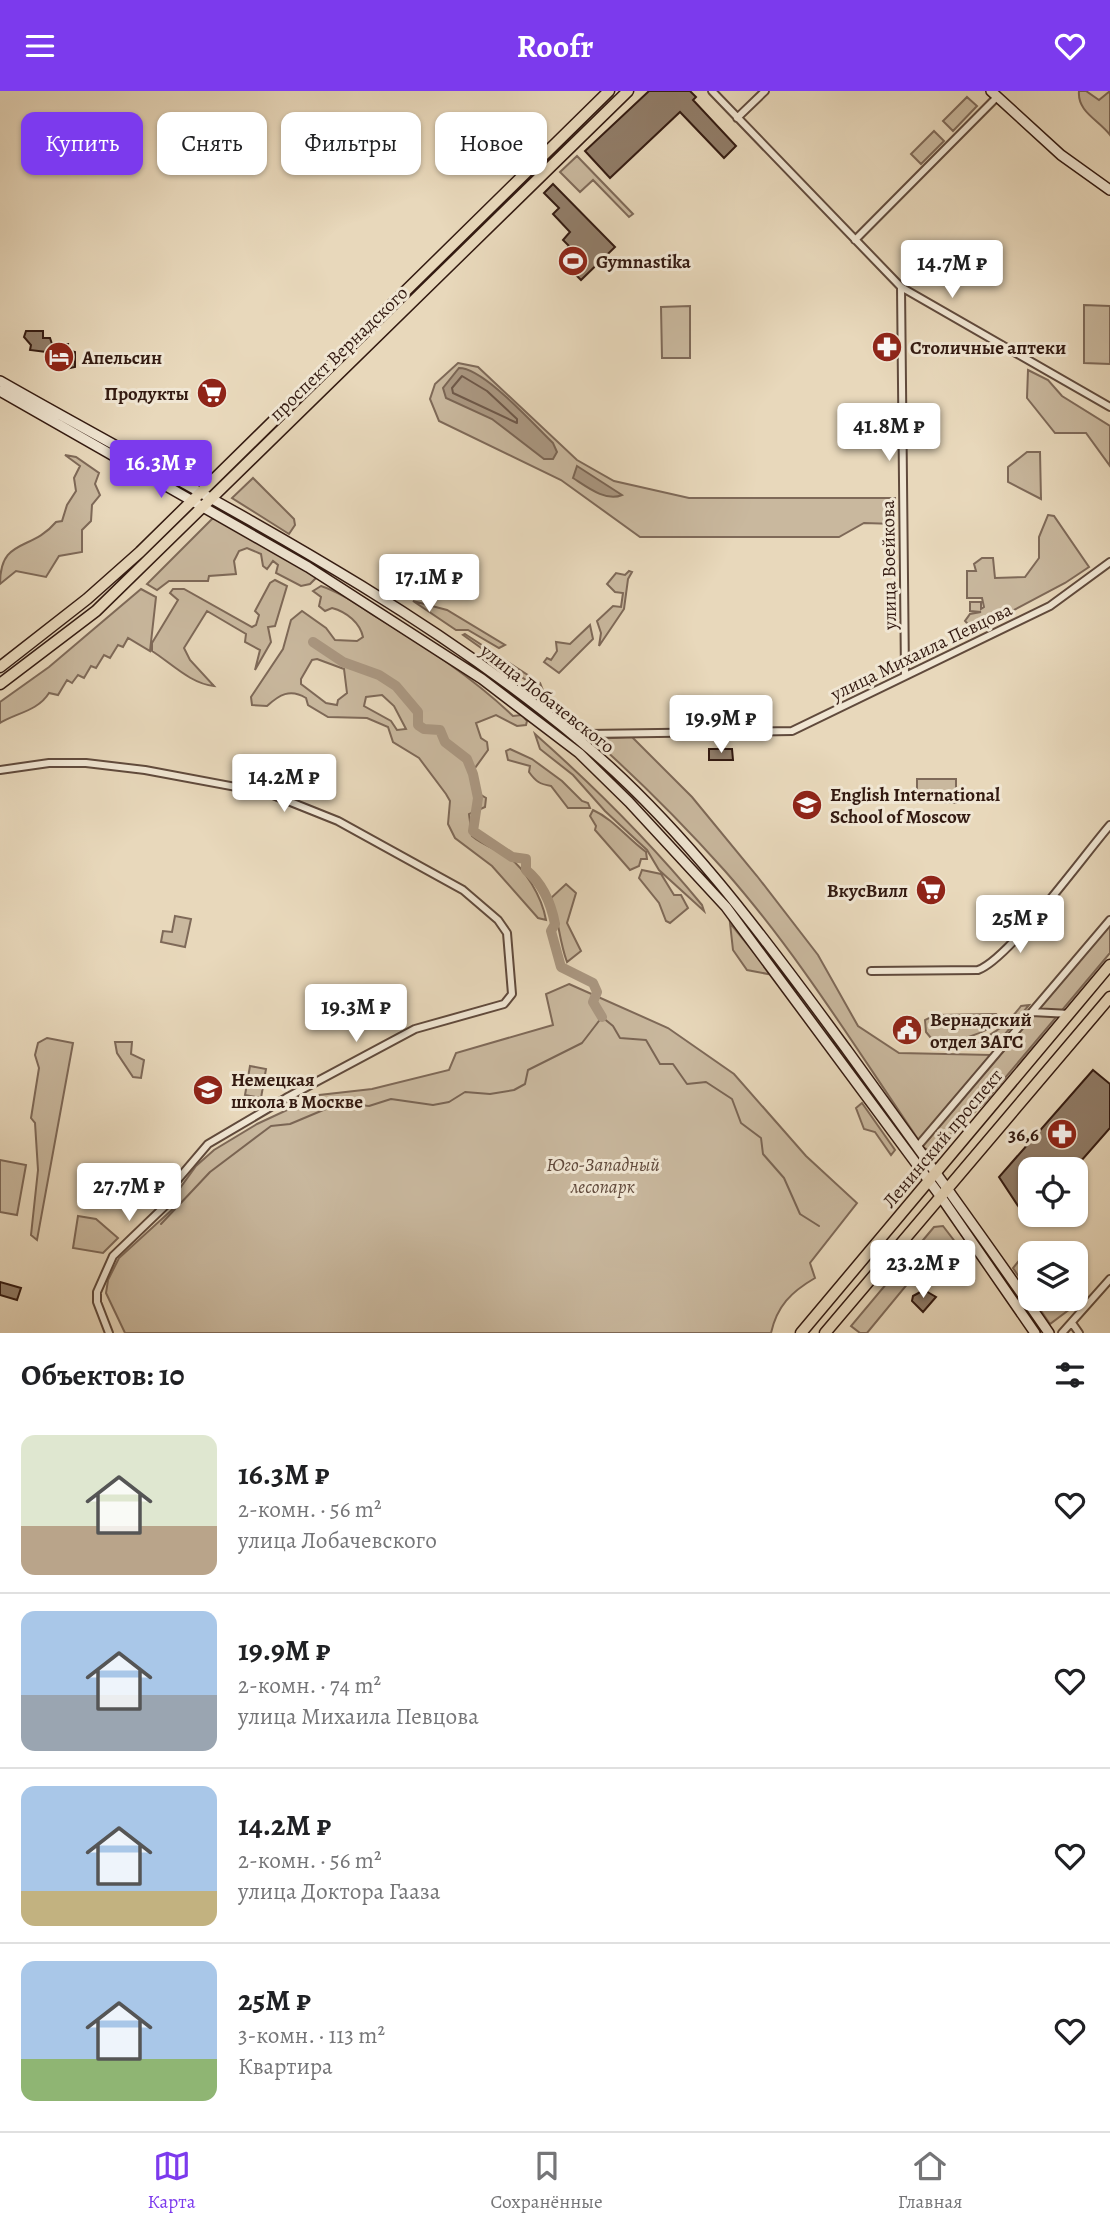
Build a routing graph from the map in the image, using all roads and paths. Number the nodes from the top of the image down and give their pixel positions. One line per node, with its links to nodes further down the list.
1 (609, 91): 8 (main road, проспект Вернадского)
2 (628, 91): 9 (main road, проспект Вернадского)
3 (712, 91): 6 (street)
4 (765, 91): 6 (street)
5 (994, 94): 7 (main road); 10 (street)
6 (737, 118): 10 (street)
7 (1110, 190)
8 (493, 205): 9 (street); 15 (main road, проспект Вернадского)
9 (503, 216): 16 (main road, проспект Вернадского)
10 (855, 240): 11 (street)
11 (901, 287): 14 (street); 21 (street, улица Воейкова)
12 (0, 381): 15 (main road, улица Лобачевского)
13 (0, 391): 17 (main road, улица Лобачевского)
14 (1110, 407)
15 (201, 491): 16 (main road, улица Лобачевского); 17 (main road, проспект Вернадского)
16 (214, 498): 18 (main road, проспект Вернадского); 23 (main road, улица Лобачевского)
17 (191, 500): 18 (main road, улица Лобачевского); 20 (main road, проспект Вернадского)
18 (205, 507): 22 (main road, проспект Вернадского); 23 (main road, улица Лобачевского)
19 (1110, 562): 21 (street, улица Михаила Певцова)
20 (0, 667)
21 (905, 675): 23 (street, улица Михаила Певцова)
22 (0, 684)
23 (574, 742): 32 (main road, улица Лобачевского); 33 (main road, улица Лобачевского)
24 (0, 770): 39 (street)
25 (1110, 825): 28 (street)
26 (1110, 920): 30 (street)
27 (1110, 965): 31 (main road, Ленинский проспект)
28 (872, 971)
29 (1110, 997): 34 (main road, Ленинский проспект)
30 (1032, 1012): 31 (street); 32 (street)
31 (1070, 1014): 33 (main road, Ленинский проспект)
32 (917, 1147): 33 (main road, улица Лобачевского)
33 (933, 1178): 34 (main road, улица Лобачевского); 40 (main road, Ленинский проспект)
34 (944, 1192): 35 (main road); 37 (main road); 41 (main road, Ленинский проспект)
35 (1009, 1275): 37 (street); 43 (main road)
36 (1110, 1279): 38 (street)
37 (999, 1282): 42 (main road)
38 (1072, 1323): 44 (street); 45 (street)
39 (109, 1333)
40 (801, 1333)
41 (825, 1333)
42 (1035, 1333)
43 (1049, 1333)
44 (1062, 1333)
45 (1079, 1333)

